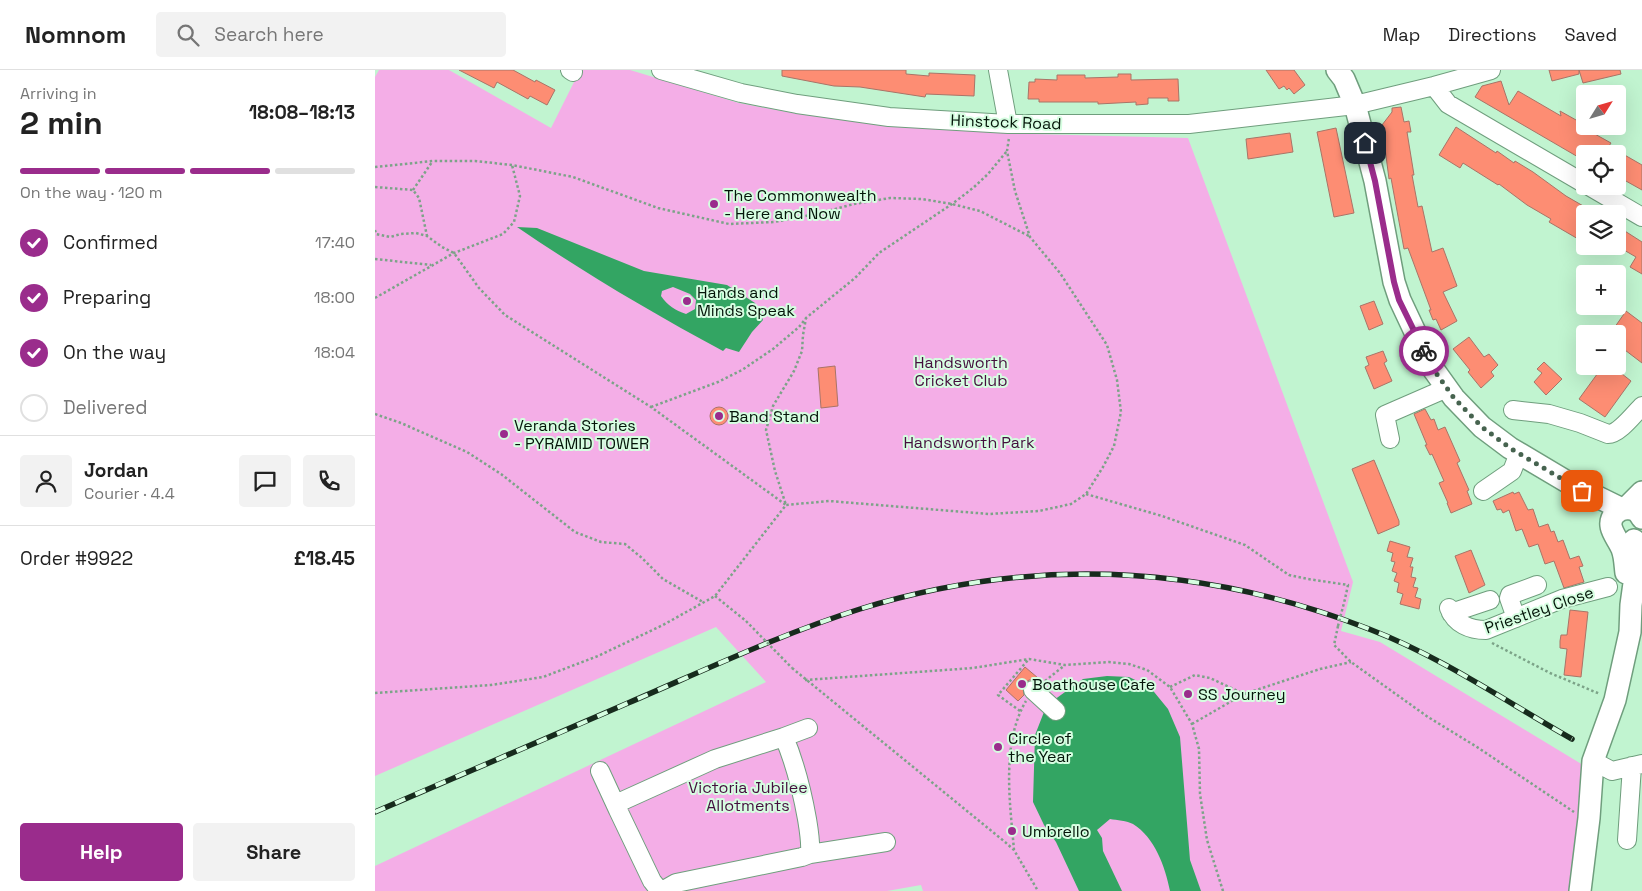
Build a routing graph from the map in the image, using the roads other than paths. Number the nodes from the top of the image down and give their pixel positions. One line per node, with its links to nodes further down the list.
1 (661, 70): 7 (street, Hinstock Road)
2 (997, 70): 7 (street)
3 (1337, 70): 6 (main road)
4 (1491, 70): 5 (street, Hinstock Road)
5 (1434, 86): 6 (street, Hinstock Road); 8 (street)
6 (1355, 105): 7 (street, Hinstock Road); 11 (main road)
7 (1008, 124)
8 (1576, 179)
9 (1604, 195): 10 (street)
10 (1642, 217)
11 (1447, 388): 14 (street); 15 (main road)
12 (1642, 406): 13 (street)
13 (1513, 410)
14 (1390, 439)
15 (1519, 453): 16 (street); 18 (main road)
16 (1483, 491)
17 (1642, 492): 18 (main road)
18 (1629, 526): 27 (main road)
19 (1537, 585): 22 (street)
20 (1608, 587): 22 (street, Priestley Close)
21 (1490, 600): 22 (street, Priestley Close)
22 (1516, 618)
23 (1033, 690): 24 (street)
24 (1056, 712)
25 (808, 728): 26 (street)
26 (784, 737): 30 (street); 33 (street)
27 (1593, 761): 28 (street); 35 (main road)
28 (1637, 765): 31 (street)
29 (600, 771): 30 (street)
30 (618, 810): 34 (street)
31 (1627, 840)
32 (886, 842): 33 (street)
33 (811, 854): 34 (street)
34 (661, 891)
35 (1579, 891)

